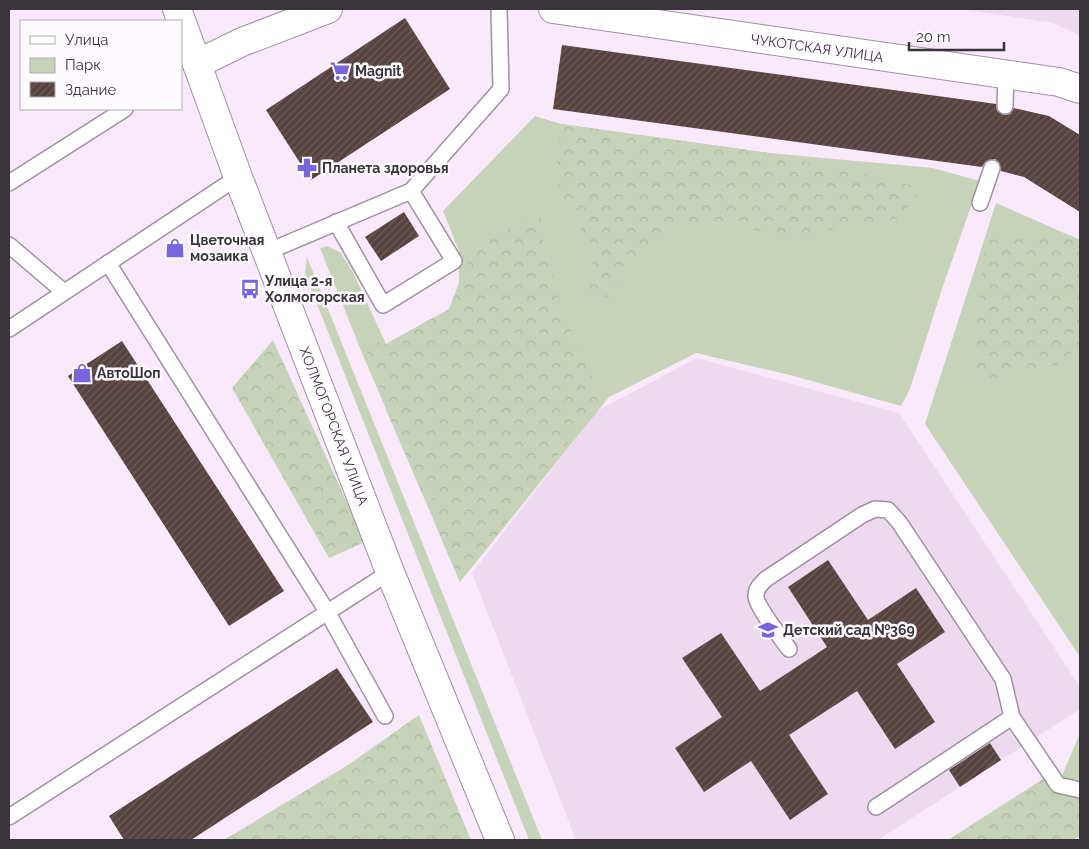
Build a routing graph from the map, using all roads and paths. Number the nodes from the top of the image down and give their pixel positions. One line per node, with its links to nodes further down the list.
1 (328, 9): 5 (main road)
2 (499, 9): 13 (lane)
3 (554, 9): 6 (main road, ЧУКОТСКАЯ УЛИЦА)
4 (182, 34): 5 (main road, ХОЛМОГОРСКАЯ УЛИЦА)
5 (189, 69): 11 (main road, ХОЛМОГОРСКАЯ УЛИЦА)
6 (1006, 75): 7 (main road, ЧУКОТСКАЯ УЛИЦА); 8 (lane)
7 (1080, 88)
8 (1005, 106)
9 (123, 110): 12 (lane)
10 (992, 168): 14 (lane)
11 (238, 177): 17 (main road, ХОЛМОГОРСКАЯ УЛИЦА); 18 (lane)
12 (9, 183)
13 (411, 191): 15 (lane); 15 (lane)
14 (980, 203)
15 (336, 222): 17 (lane)
16 (9, 245): 19 (lane)
17 (267, 252): 21 (main road, ХОЛМОГОРСКАЯ УЛИЦА)
18 (108, 263): 19 (lane); 22 (lane)
19 (64, 292): 20 (lane)
20 (9, 329)
21 (390, 572): 22 (lane); 29 (main road, ХОЛМОГОРСКАЯ УЛИЦА)
22 (328, 613): 24 (lane); 28 (lane)
23 (789, 649): 25 (lane)
24 (385, 716)
25 (1012, 716): 26 (lane); 27 (lane)
26 (1080, 790)
27 (876, 807)
28 (9, 817)
29 (500, 840)

